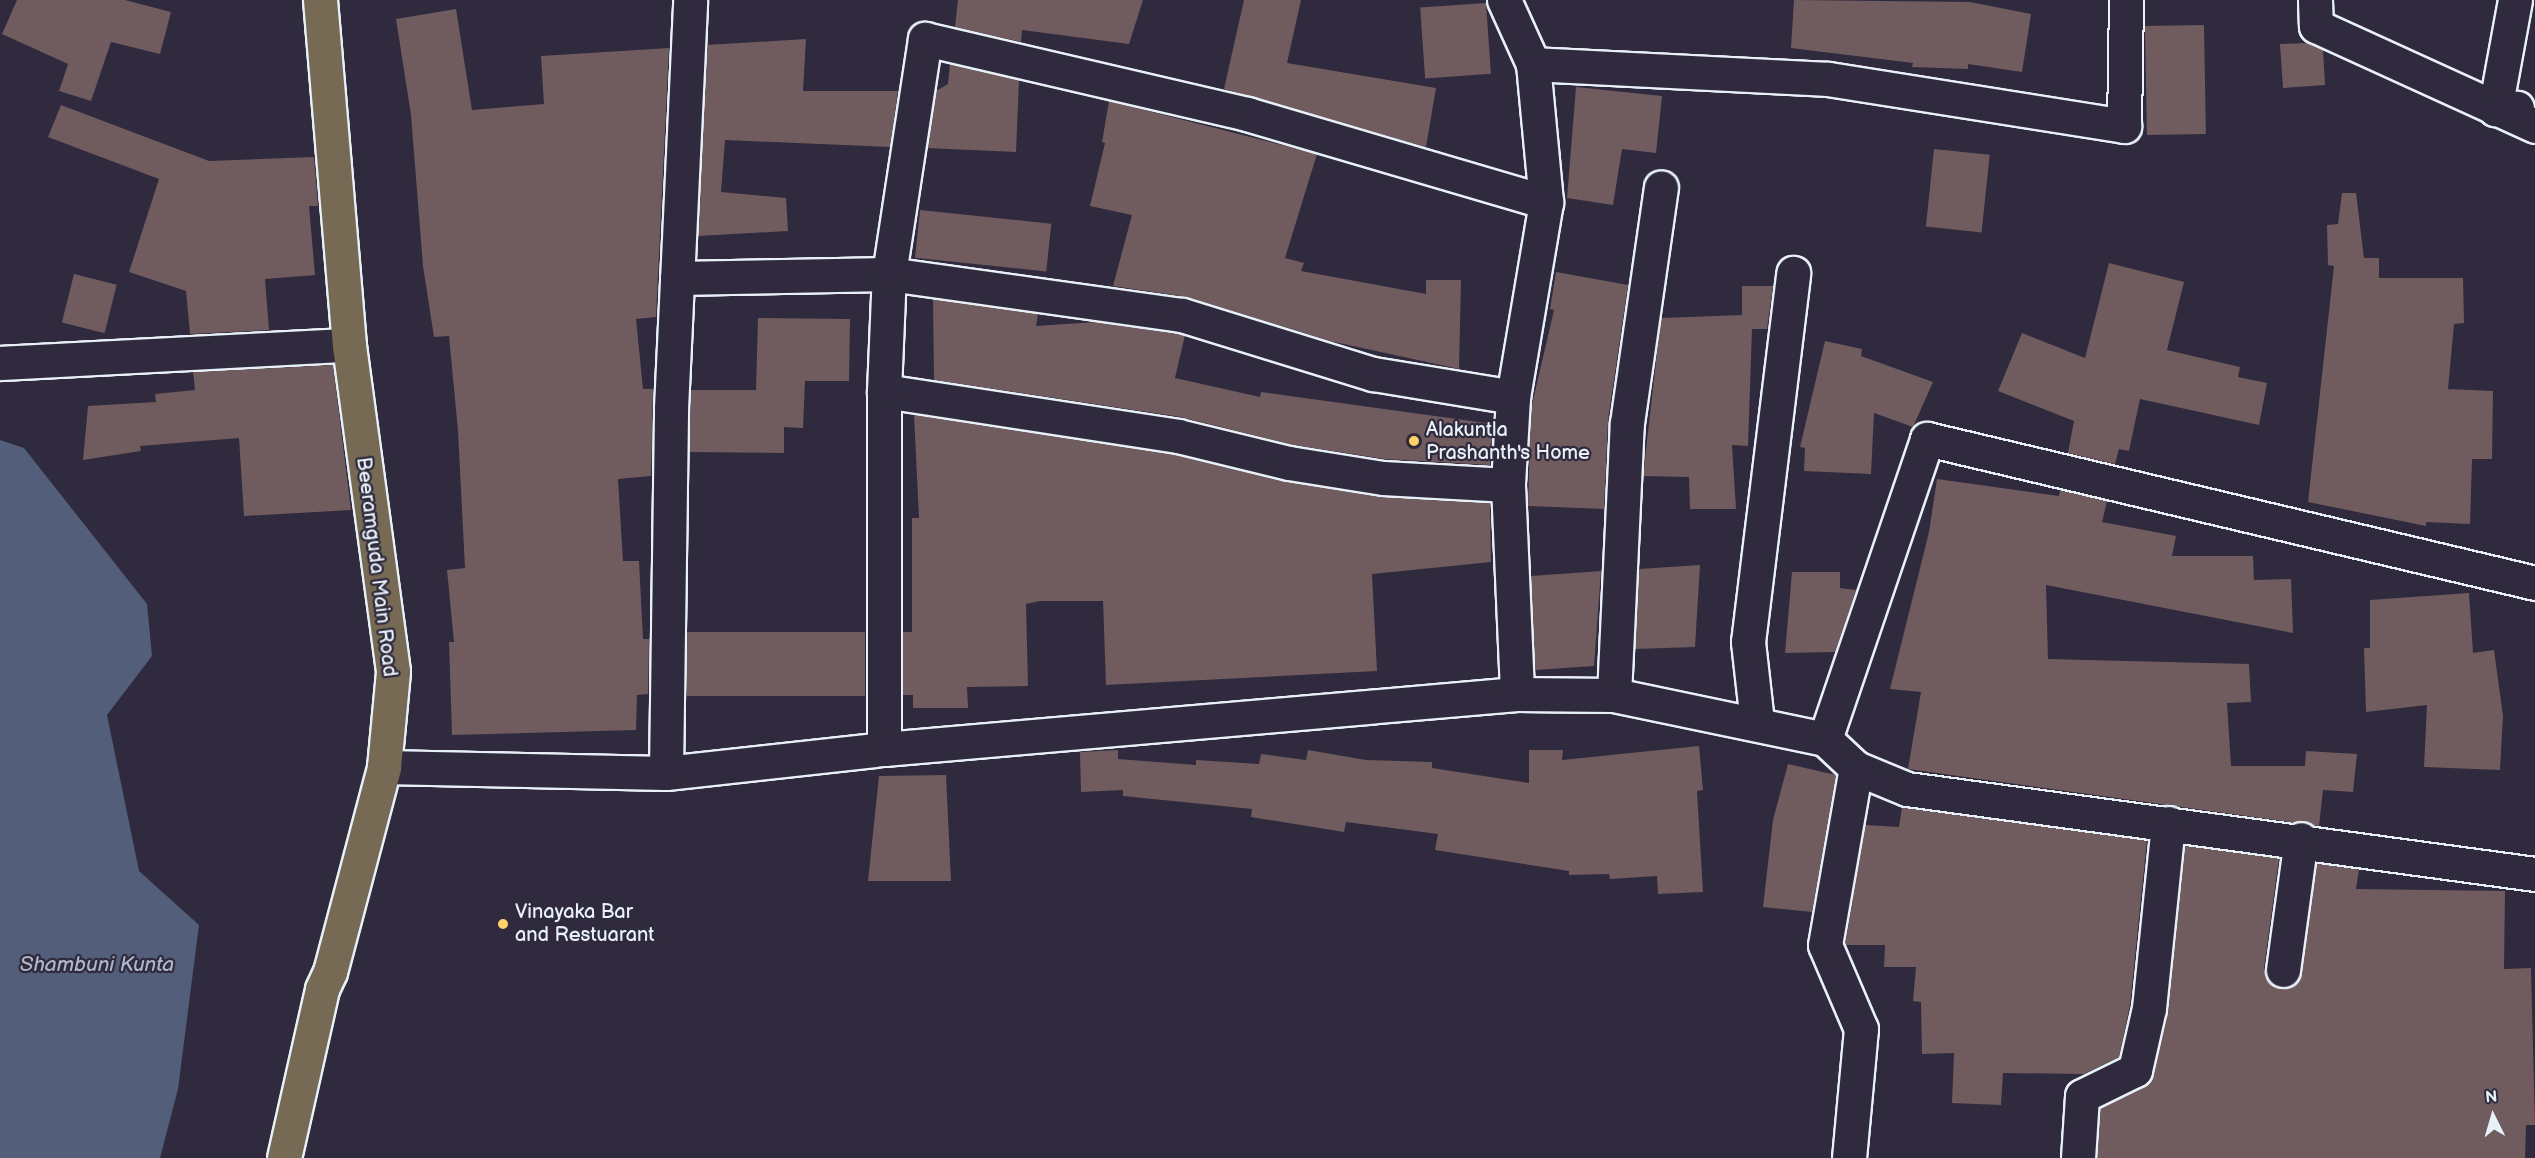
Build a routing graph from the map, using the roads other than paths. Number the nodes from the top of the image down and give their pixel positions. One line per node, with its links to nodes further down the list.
1 (320, 0): 16 (main road, Beeramguda Main Road)
2 (690, 0): 15 (street)
3 (1504, 0): 7 (street)
4 (2126, 0): 7 (street)
5 (2314, 0): 9 (street)
6 (2515, 0): 9 (street)
7 (1533, 64): 12 (street)
8 (2535, 108): 9 (street)
9 (2495, 109): 10 (street)
10 (2535, 126)
11 (1661, 187): 23 (street)
12 (1546, 202): 14 (street); 19 (street)
13 (1793, 273): 24 (street)
14 (889, 274): 15 (street); 18 (street); 19 (street)
15 (677, 278): 29 (street)
16 (349, 345): 17 (street); 27 (main road, Beeramguda Main Road)
17 (0, 363)
18 (884, 391): 20 (street); 26 (street)
19 (1513, 397): 20 (street)
20 (1508, 485): 22 (street)
21 (2535, 583): 25 (street)
22 (1517, 694): 23 (street); 26 (street)
23 (1614, 695): 24 (street)
24 (1757, 722): 25 (street)
25 (1825, 739): 28 (street)
26 (884, 749): 29 (street)
27 (384, 767): 29 (street); 34 (main road, Beeramguda Main Road)
28 (1856, 768): 30 (street); 35 (street)
29 (666, 773)
30 (2168, 823): 31 (street); 36 (street)
31 (2301, 839): 32 (street); 33 (street)
32 (2535, 874)
33 (2283, 970)
34 (284, 1158)
35 (1849, 1158)
36 (2078, 1158)

